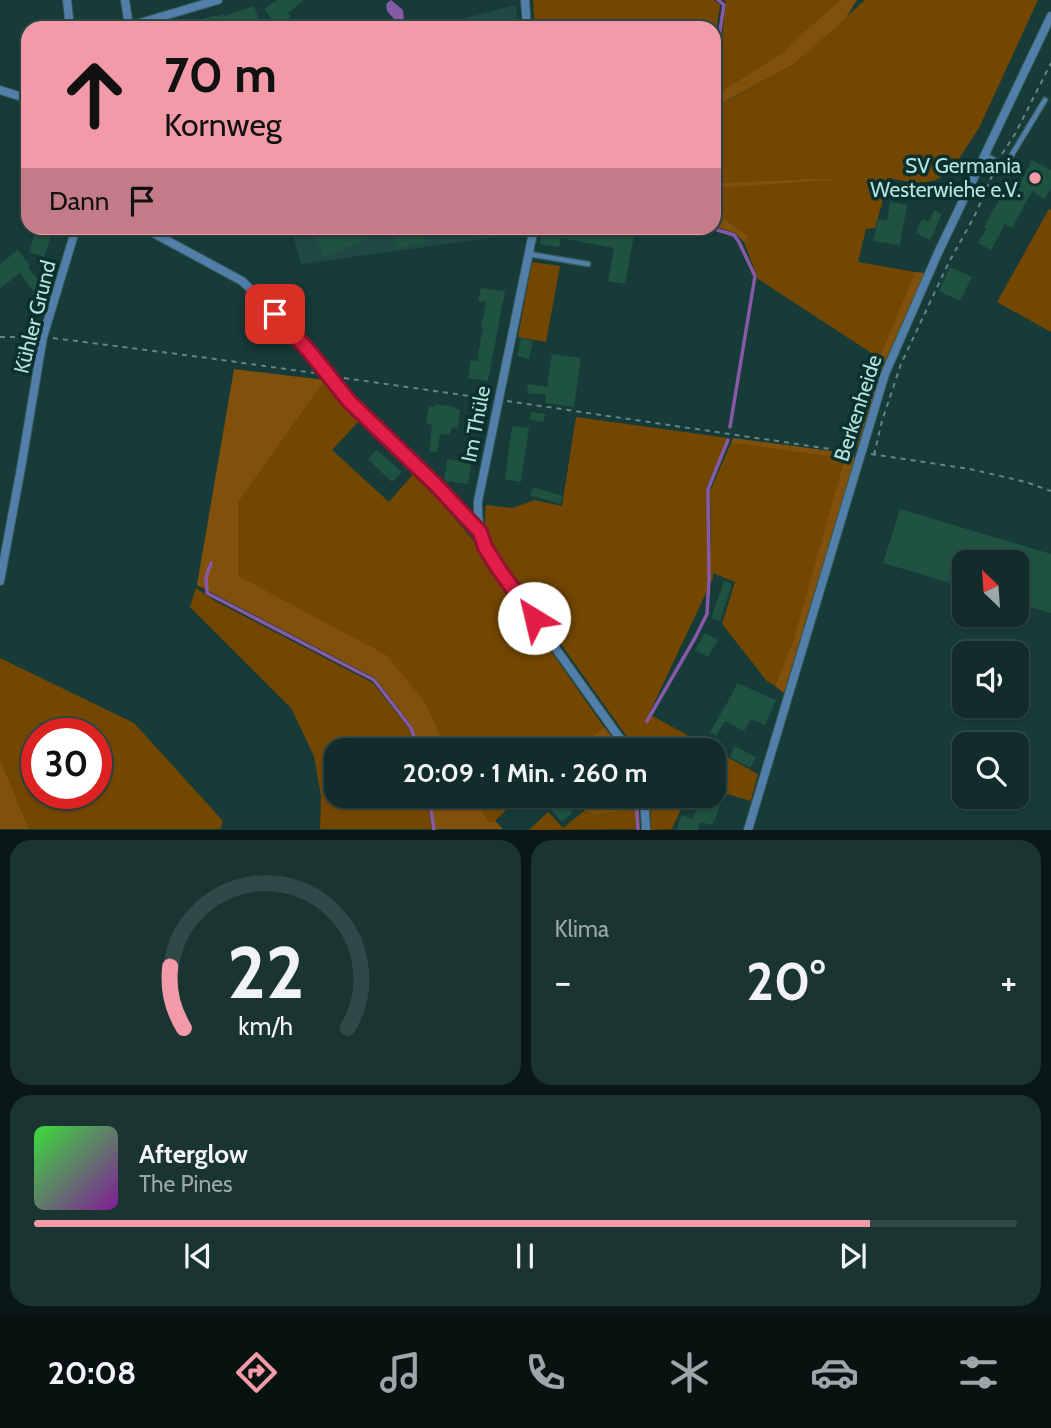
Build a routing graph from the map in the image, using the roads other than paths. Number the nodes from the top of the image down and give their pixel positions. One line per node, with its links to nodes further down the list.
1 (68, 0): 6 (street)
2 (125, 0): 7 (street)
3 (218, 0): 8 (street)
4 (525, 0): 9 (street)
5 (1051, 18): 13 (street, Berkenheide)
6 (70, 21)
7 (126, 21)
8 (146, 21)
9 (526, 21)
10 (0, 90): 11 (street)
11 (21, 97)
12 (1045, 100): 13 (lane)
13 (984, 155): 24 (street, Berkenheide)
14 (74, 235): 20 (street, Kühler Grund)
15 (157, 235): 19 (street)
16 (532, 235): 17 (street, Im Thüle)
17 (528, 253): 18 (lane); 19 (street, Im Thüle)
18 (588, 264)
19 (480, 532): 21 (street, Im Thüle)
20 (0, 580)
21 (620, 738)
22 (645, 808): 23 (street)
23 (646, 830)
24 (748, 830)

